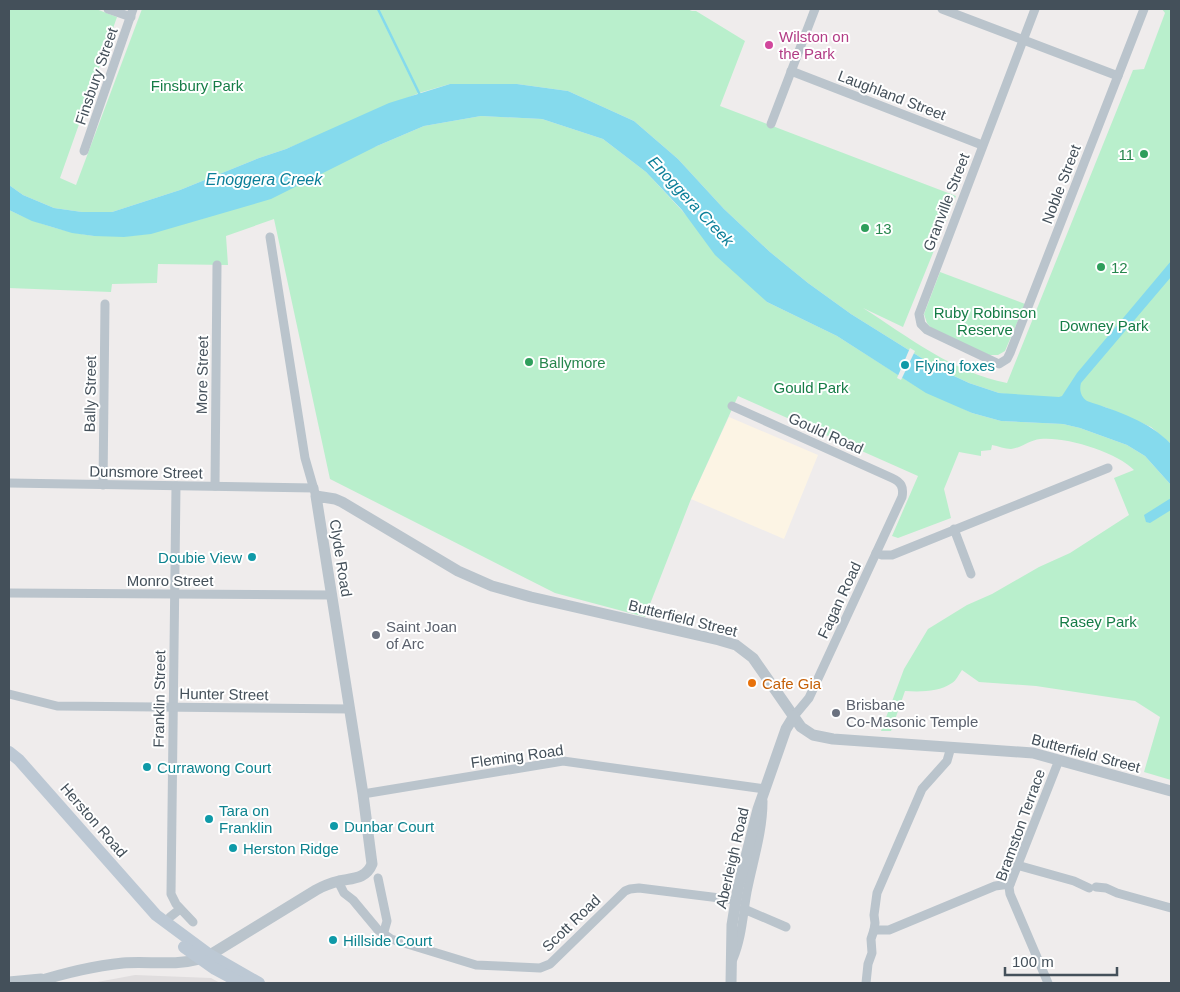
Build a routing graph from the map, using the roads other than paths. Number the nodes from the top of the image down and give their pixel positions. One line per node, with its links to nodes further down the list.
1 (108, 9): 6 (street)
2 (815, 9): 8 (street)
3 (942, 9): 7 (street)
4 (1035, 9): 7 (street, Granville Street)
5 (1144, 9): 9 (street, Noble Street)
6 (132, 13): 12 (street, Finsbury Street)
7 (1023, 40): 9 (street); 11 (street, Granville Street)
8 (791, 71): 10 (street); 11 (street, Laughland Street)
9 (1118, 76): 16 (street, Noble Street)
10 (771, 124)
11 (982, 145): 16 (street, Granville Street)
12 (84, 151)
13 (270, 237): 19 (street, Clyde Road)
14 (217, 265): 23 (street, More Street)
15 (105, 304): 21 (street, Bally Street)
16 (999, 364)
17 (732, 406): 25 (street, Gould Road)
18 (1108, 468): 27 (street)
19 (311, 477): 24 (street, Dunsmore Street); 26 (street, Clyde Road)
20 (9, 483): 21 (street, Dunsmore Street)
21 (103, 484): 22 (street, Dunsmore Street)
22 (176, 486): 23 (street, Dunsmore Street); 31 (street, Franklin Street)
23 (215, 486): 24 (street, Dunsmore Street)
24 (282, 487): 26 (street, Dunsmore Street)
25 (903, 491): 28 (street, Fagan Road)
26 (315, 492): 32 (street, Clyde Road); 36 (street, Butterfield Street)
27 (954, 529): 28 (street); 29 (street)
28 (876, 553): 36 (street, Fagan Road)
29 (971, 574)
30 (9, 592): 31 (street, Monro Street)
31 (174, 594): 32 (street, Monro Street); 34 (street, Franklin Street)
32 (332, 595): 35 (street, Clyde Road)
33 (9, 694): 34 (street, Hunter Street)
34 (173, 707): 35 (street, Hunter Street); 51 (street, Franklin Street)
35 (350, 709): 42 (street, Clyde Road)
36 (794, 716): 37 (street, Butterfield Street); 40 (street, Aberleigh Road)
37 (950, 747): 39 (street, Butterfield Street); 56 (street)
38 (9, 752): 58 (main road, Herston Road)
39 (1059, 760): 41 (street, Butterfield Street); 43 (street, Bramston Terrace)
40 (764, 791): 42 (street, Fleming Road); 49 (street, Aberleigh Road); 52 (street, Aberleigh Road)
41 (1171, 792)
42 (363, 794): 44 (street, Clyde Road)
43 (1017, 865): 47 (street, Bramston Terrace); 50 (street)
44 (354, 878): 46 (street); 48 (street)
45 (378, 878): 57 (street)
46 (338, 881): 48 (street, Scott Road); 58 (street)
47 (1010, 884): 56 (street); 66 (street, Bramston Terrace)
48 (353, 900): 57 (street, Scott Road)
49 (736, 900): 57 (street, Scott Road); 59 (street, Aberleigh Road)
50 (1171, 908)
51 (180, 909): 53 (street); 54 (street, Franklin Street)
52 (744, 909): 55 (street); 59 (street, Aberleigh Road)
53 (170, 918)
54 (193, 922)
55 (786, 927)
56 (874, 930): 65 (street)
57 (383, 935)
58 (205, 957): 61 (street); 62 (main road, Herston Road); 63 (main road, Herston Road)
59 (732, 961): 64 (street, Aberleigh Road)
60 (9, 982): 61 (street)
61 (29, 982)
62 (241, 983)
63 (259, 983)
64 (730, 983)
65 (866, 983)
66 (1048, 983)

